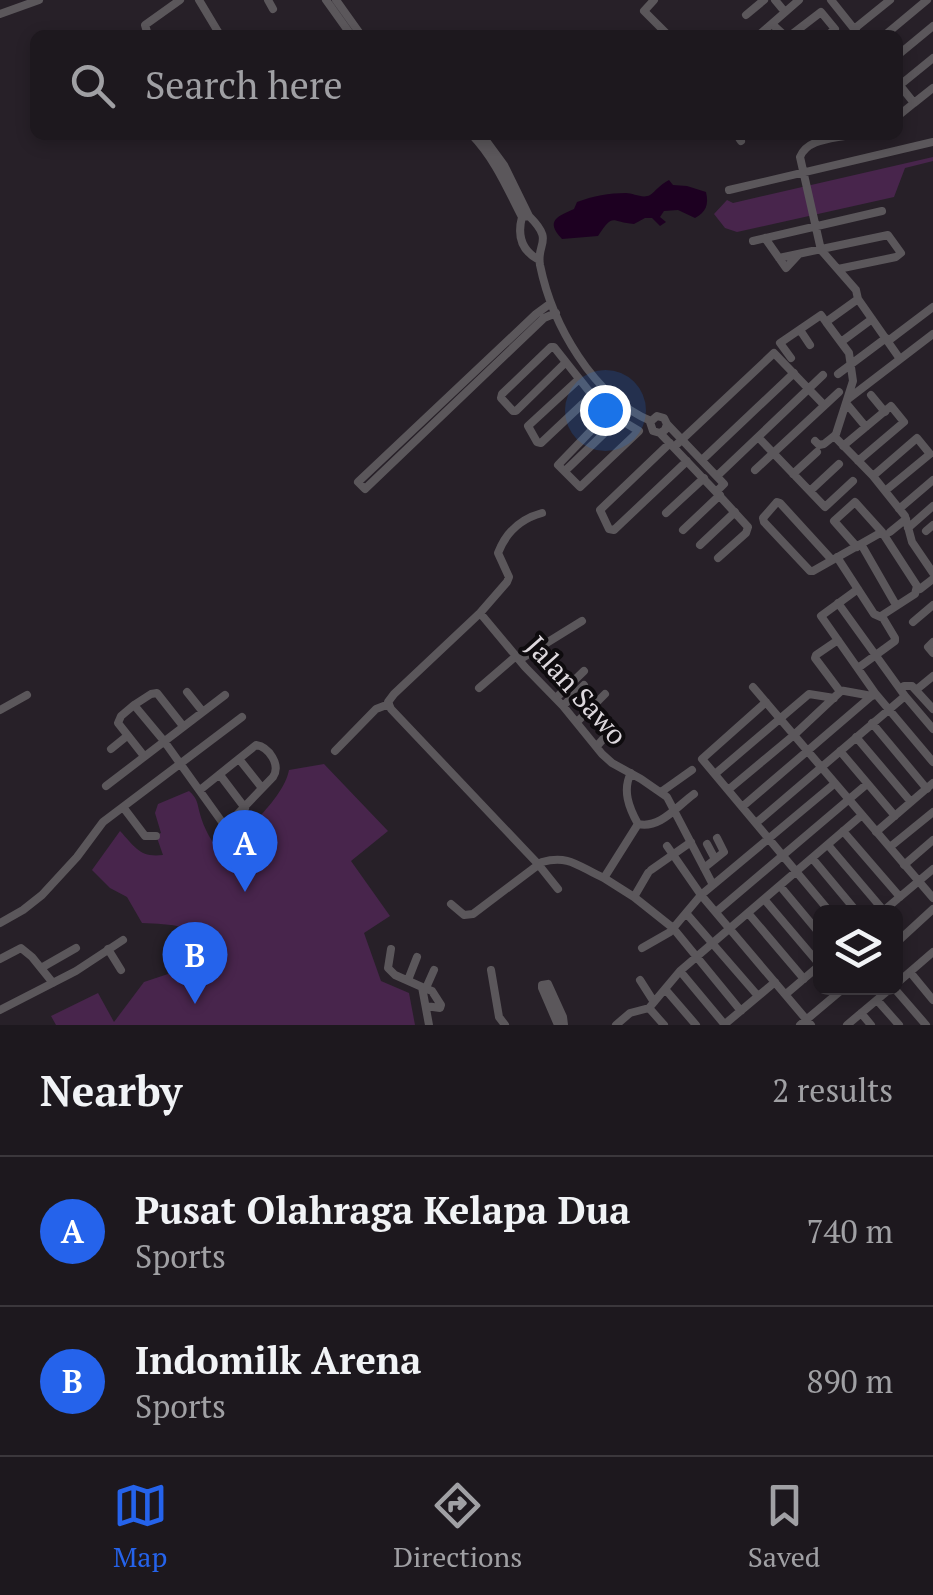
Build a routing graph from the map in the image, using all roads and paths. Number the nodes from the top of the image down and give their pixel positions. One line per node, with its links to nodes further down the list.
1 (39, 0): 17 (street)
2 (180, 0): 22 (street)
3 (198, 0): 23 (street)
4 (268, 0): 15 (street)
5 (326, 0): 24 (street)
6 (336, 0): 25 (street)
7 (654, 0): 26 (street)
8 (764, 0): 18 (street)
9 (775, 0): 16 (street)
10 (846, 0): 14 (street)
11 (890, 0): 32 (street)
12 (928, 0): 33 (street)
13 (797, 2): 16 (street); 19 (street)
14 (835, 3): 31 (street)
15 (274, 9)
16 (785, 12): 20 (street)
17 (0, 14)
18 (746, 15)
19 (809, 20): 29 (street); 30 (street)
20 (772, 24): 27 (street); 28 (street)
21 (933, 26): 34 (street)
22 (147, 30)
23 (217, 30)
24 (347, 30)
25 (357, 30)
26 (663, 30)
27 (765, 30)
28 (781, 30)
29 (795, 30)
30 (833, 30)
31 (855, 30)
32 (859, 30)
33 (891, 30)
34 (903, 51)
35 (933, 58): 36 (street)
36 (903, 81)
37 (933, 88): 39 (street)
38 (903, 89): 39 (street)
39 (914, 103): 40 (street)
40 (903, 112)
41 (476, 140): 48 (street)
42 (486, 140): 48 (street)
43 (827, 140): 45 (street)
44 (933, 142): 45 (street)
45 (804, 173): 46 (street); 49 (street)
46 (729, 190)
47 (882, 211): 49 (street)
48 (526, 216): 53 (street); 53 (street)
49 (816, 226): 50 (street); 52 (street)
50 (765, 238): 51 (street); 52 (street)
51 (753, 240)
52 (821, 250): 54 (street); 54 (street)
53 (539, 260): 56 (street)
54 (838, 269): 55 (street)
55 (858, 299): 60 (street); 61 (street)
56 (551, 303): 58 (street); 59 (street)
57 (933, 307): 64 (street)
58 (556, 313): 59 (street); 80 (street)
59 (539, 317): 59 (street)
60 (872, 319): 64 (street); 65 (street)
61 (826, 322): 62 (street); 65 (street)
62 (800, 330): 66 (street); 67 (street)
63 (933, 334): 68 (street)
64 (887, 340): 68 (street); 70 (street)
65 (841, 342): 70 (street)
66 (810, 344)
67 (791, 358)
68 (900, 359): 79 (street)
69 (565, 363): 69 (street); 74 (street)
70 (851, 364): 72 (street); 79 (street)
71 (794, 373): 75 (street); 90 (street); 96 (street)
72 (838, 374)
73 (824, 375): 75 (street)
74 (578, 380): 77 (street); 77 (street)
75 (809, 388): 81 (street); 89 (street)
76 (839, 392): 81 (street)
77 (592, 395): 83 (street)
78 (871, 395): 82 (street)
79 (847, 401): 86 (street); 88 (street)
80 (623, 404): 83 (street); 84 (street)
81 (824, 405): 95 (street)
82 (888, 409): 86 (street); 98 (street)
83 (614, 416): 83 (street)
84 (651, 421): 85 (street); 87 (street)
85 (667, 424): 87 (street); 90 (street)
86 (866, 427): 93 (street)
87 (660, 433): 92 (street)
88 (834, 436): 91 (street); 93 (street)
89 (758, 437): 95 (street); 102 (street)
90 (682, 440): 92 (street); 96 (street)
91 (815, 441)
92 (672, 445): 97 (street); 97 (street)
93 (843, 446): 98 (street)
94 (818, 452): 101 (street)
95 (773, 453): 100 (street); 101 (street)
96 (702, 460): 102 (street)
97 (687, 461): 104 (street)
98 (858, 461): 103 (street)
99 (839, 464): 108 (street)
100 (755, 470)
101 (793, 474): 108 (street)
102 (717, 476): 109 (street)
103 (873, 476): 107 (street); 107 (street)
104 (704, 478): 109 (street); 114 (street)
105 (933, 480): 111 (street)
106 (853, 481): 108 (street)
107 (885, 491): 111 (street)
108 (810, 492)
109 (718, 494): 112 (street); 116 (street)
110 (933, 506): 115 (street)
111 (899, 509): 115 (street)
112 (736, 512): 119 (street); 122 (street)
113 (542, 513): 134 (street)
114 (666, 513)
115 (907, 523): 117 (street); 118 (street)
116 (683, 530)
117 (886, 532): 120 (street); 120 (street); 131 (street)
118 (912, 542): 121 (street); 124 (street)
119 (700, 545)
120 (859, 545): 123 (street); 131 (street)
121 (899, 552)
122 (718, 558)
123 (835, 558): 123 (street); 127 (street)
124 (922, 560): 125 (street); 126 (street)
125 (909, 570)
126 (933, 576): 128 (street)
127 (858, 589): 130 (street); 135 (street)
128 (920, 589)
129 (915, 599): 133 (street)
130 (838, 603): 138 (street); 141 (street)
131 (896, 605): 135 (street)
132 (933, 606): 133 (street)
133 (925, 612): 137 (street)
134 (480, 613): 142 (street, Jalan Sawo); 159 (street)
135 (881, 616): 141 (street)
136 (582, 620): 142 (street)
137 (913, 622)
138 (838, 640): 143 (street); 153 (street)
139 (933, 642): 140 (street)
140 (933, 653)
141 (876, 655): 143 (street); 151 (street)
142 (517, 658): 148 (street); 157 (street, Jalan Sawo)
143 (858, 668): 156 (street)
144 (584, 670): 157 (street)
145 (933, 676): 149 (street)
146 (584, 685): 161 (street)
147 (753, 687): 158 (street)
148 (480, 688)
149 (916, 690): 151 (street); 162 (street)
150 (187, 692): 165 (street)
151 (902, 693): 164 (street); 172 (street)
152 (605, 694): 168 (street)
153 (838, 694): 156 (street); 167 (street); 173 (street)
154 (27, 695): 163 (street)
155 (225, 695): 165 (street)
156 (874, 695): 164 (street); 180 (street)
157 (556, 698): 161 (street, Jalan Sawo)
158 (766, 702): 167 (street); 189 (street)
159 (389, 704): 179 (street); 226 (street)
160 (134, 705): 170 (street); 174 (street); 176 (street)
161 (564, 706): 168 (street, Jalan Sawo)
162 (933, 709)
163 (0, 710)
164 (888, 710): 169 (street); 184 (street)
165 (202, 712): 170 (street)
166 (242, 717): 185 (street)
167 (779, 718): 173 (street); 189 (street)
168 (577, 722): 177 (street, Jalan Sawo)
169 (872, 724): 175 (street); 194 (street)
170 (183, 726): 176 (street)
171 (605, 726): 177 (street)
172 (933, 729)
173 (794, 735): 180 (street); 197 (street)
174 (127, 736): 178 (street); 182 (street)
175 (856, 737): 181 (street); 201 (street)
176 (164, 741): 182 (street); 185 (street)
177 (596, 746): 188 (street, Jalan Sawo)
178 (111, 750)
179 (335, 751)
180 (807, 751): 186 (street); 202 (street)
181 (840, 751): 186 (street); 192 (street)
182 (144, 756): 193 (street)
183 (239, 759): 190 (street); 195 (street); 195 (street)
184 (933, 762)
185 (180, 764): 196 (street); 203 (street)
186 (821, 767): 191 (street); 209 (street)
187 (692, 770): 198 (street)
188 (630, 774): 198 (street, Jalan Sawo); 210 (street)
189 (714, 774): 197 (street)
190 (220, 775): 196 (street); 204 (street)
191 (834, 784): 200 (street); 215 (street)
192 (868, 784): 200 (street); 208 (street)
193 (106, 786)
194 (930, 786): 201 (street)
195 (262, 788): 204 (street)
196 (200, 790): 204 (street)
197 (728, 790): 202 (street)
198 (661, 792): 205 (street, Jalan Sawo)
199 (694, 794): 205 (street)
200 (848, 800): 207 (street); 223 (street)
201 (911, 802): 208 (street)
202 (742, 807): 209 (street)
203 (123, 808): 213 (street); 250 (street)
204 (245, 808)
205 (674, 808): 210 (street); 217 (street, Jalan Sawo)
206 (933, 812): 221 (street)
207 (862, 815): 211 (street); 212 (street)
208 (895, 816): 212 (street)
209 (756, 823): 215 (street)
210 (638, 824): 231 (street)
211 (844, 830): 219 (street); 238 (street)
212 (876, 832): 221 (street)
213 (156, 836)
214 (717, 838): 225 (street)
215 (769, 839): 223 (street); 233 (street)
216 (933, 840): 227 (street)
217 (691, 842): 222 (street); 228 (street, Jalan Sawo)
218 (707, 844): 225 (street)
219 (828, 845): 224 (street); 244 (street)
220 (667, 846): 222 (street)
221 (890, 848): 227 (street)
222 (673, 854): 236 (street); 237 (street)
223 (783, 856): 230 (street); 247 (street)
224 (812, 858): 230 (street); 243 (street)
225 (715, 859): 228 (street)
226 (538, 864): 231 (street); 235 (street); 241 (street)
227 (904, 865): 232 (street)
228 (704, 868): 233 (street, Jalan Sawo)
229 (933, 869): 232 (street)
230 (796, 872): 234 (street); 242 (street)
231 (604, 878): 237 (street)
232 (919, 882): 238 (street); 239 (street)
233 (713, 885): 236 (street)
234 (780, 886): 240 (street); 251 (street)
235 (558, 890)
236 (701, 895): 247 (street); 248 (street)
237 (634, 897): 252 (street)
238 (900, 898): 245 (street)
239 (933, 898)
240 (764, 900): 249 (street); 264 (street)
241 (451, 904)
242 (824, 905)
243 (852, 905)
244 (877, 905)
245 (892, 905)
246 (933, 908): 254 (street)
247 (716, 912): 253 (street)
248 (686, 913): 252 (street); 256 (street)
249 (748, 913): 253 (street); 275 (street)
250 (0, 924)
251 (813, 926)
252 (673, 928): 258 (street); 262 (street)
253 (730, 928): 256 (street); 278 (street)
254 (903, 936)
255 (123, 940): 260 (street)
256 (712, 943): 262 (street); 286 (street)
257 (76, 948): 267 (street)
258 (642, 948)
259 (391, 949): 276 (street)
260 (108, 950): 268 (street); 279 (street)
261 (929, 955): 266 (street); 273 (street)
262 (697, 956): 271 (street); 293 (street)
263 (417, 957): 276 (street)
264 (813, 957)
265 (0, 959): 267 (street)
266 (933, 967)
267 (41, 968): 279 (street)
268 (121, 970)
269 (434, 970): 280 (street)
270 (491, 970): 298 (street)
271 (680, 971): 281 (street); 303 (street)
272 (813, 971): 275 (street)
273 (910, 972): 274 (street); 288 (street)
274 (903, 978)
275 (804, 979): 282 (street)
276 (408, 980): 280 (street)
277 (640, 980): 290 (street)
278 (775, 982): 282 (street); 286 (street)
279 (53, 983): 292 (street)
280 (424, 988): 291 (street); 291 (street)
281 (665, 989): 290 (street); 302 (street)
282 (786, 994): 296 (street)
283 (836, 995): 296 (street)
284 (883, 995): 287 (street)
285 (901, 995): 307 (street)
286 (758, 996): 293 (street)
287 (877, 1000): 294 (street); 306 (street)
288 (933, 1000)
289 (553, 1005): 299 (street)
290 (651, 1005): 295 (street); 300 (street)
291 (426, 1006): 297 (street)
292 (0, 1010)
293 (741, 1011): 303 (street)
294 (861, 1013): 304 (street); 305 (street)
295 (661, 1021): 301 (street)
296 (806, 1023)
297 (429, 1025)
298 (505, 1025)
299 (562, 1025)
300 (616, 1025)
301 (649, 1025)
302 (696, 1025)
303 (725, 1025)
304 (847, 1025)
305 (871, 1025)
306 (899, 1025)
307 (926, 1025)

